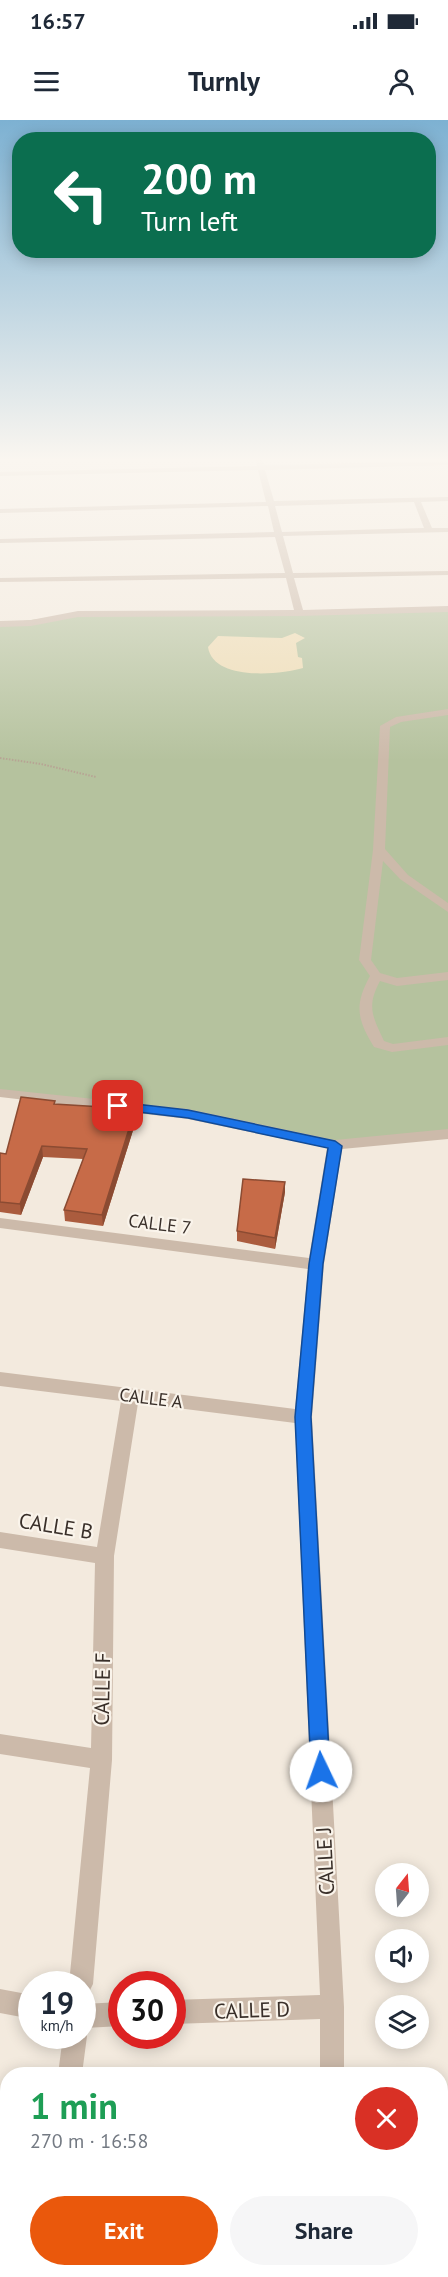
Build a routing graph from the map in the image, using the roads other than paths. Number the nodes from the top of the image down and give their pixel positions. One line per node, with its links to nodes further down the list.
1 (285, 560): 3 (street)
2 (448, 573): 3 (street)
3 (289, 577): 4 (street); 6 (street)
4 (0, 580)
5 (448, 609): 6 (street)
6 (299, 613): 7 (street)
7 (78, 614): 8 (street); 9 (street)
8 (0, 624)
9 (0, 630)
10 (448, 712): 11 (street)
11 (379, 850): 12 (street); 14 (street)
12 (448, 908)
13 (448, 975): 14 (street)
14 (376, 976): 15 (street)
15 (448, 1041)
16 (0, 1093): 18 (street)
17 (448, 1134): 18 (street)
18 (335, 1146): 20 (street, CALLE J)
19 (0, 1223): 20 (street, CALLE 7)
20 (316, 1264): 23 (street, CALLE J)
21 (0, 1379): 22 (street, CALLE A)
22 (131, 1395): 23 (street, CALLE A); 25 (street, CALLE F)
23 (303, 1417): 31 (street, CALLE J)
24 (0, 1540): 25 (street, CALLE B)
25 (105, 1556): 27 (street, CALLE F)
26 (0, 1744): 27 (street)
27 (101, 1760): 28 (street, CALLE F)
28 (82, 1971)
29 (0, 2001): 30 (street)
30 (18, 2004)
31 (332, 2007): 32 (street, CALLE D); 35 (street, CALLE J)
32 (186, 2012)
33 (73, 2049): 34 (street)
34 (71, 2067)
35 (332, 2067)

